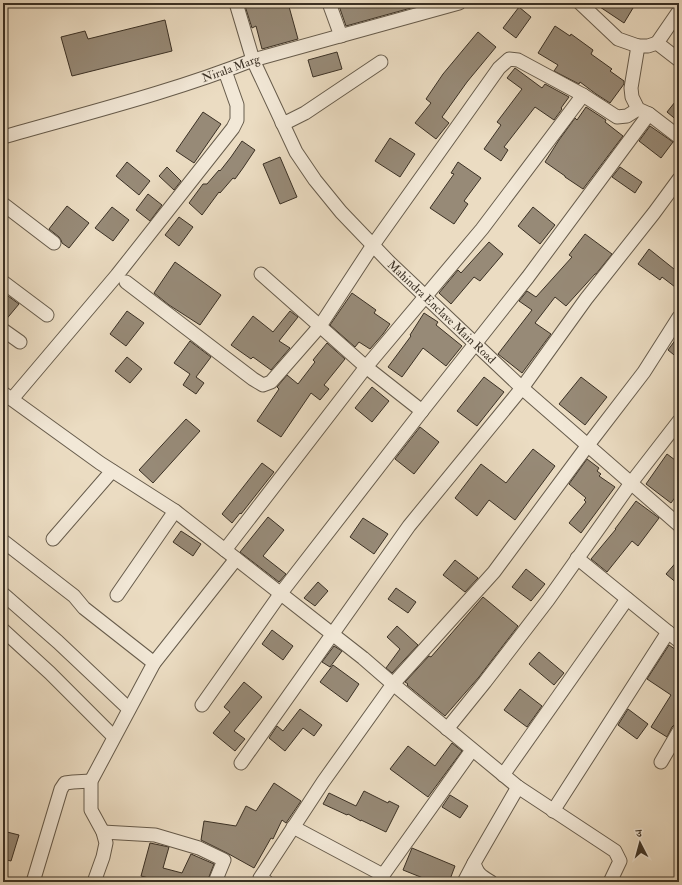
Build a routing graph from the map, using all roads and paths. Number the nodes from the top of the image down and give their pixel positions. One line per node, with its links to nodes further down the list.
1 (236, 3): 9 (street, Mahindra Enclave Main Road)
2 (329, 3): 6 (street)
3 (459, 3): 6 (street, Nirala Marg)
4 (580, 3): 8 (street)
5 (679, 11): 7 (street)
6 (341, 36): 9 (street, Nirala Marg)
7 (657, 42): 8 (street); 10 (street)
8 (638, 46): 14 (street)
9 (253, 60): 12 (street, Nirala Marg); 15 (street, Mahindra Enclave Main Road)
10 (679, 60)
11 (381, 62): 15 (street)
12 (225, 71): 16 (street, Nirala Marg); 34 (street)
13 (582, 95): 14 (street); 21 (street); 25 (street)
14 (643, 112): 17 (street); 31 (street)
15 (282, 123): 21 (street, Mahindra Enclave Main Road)
16 (3, 136)
17 (679, 137)
18 (679, 179): 33 (street)
19 (3, 204): 20 (street)
20 (54, 243)
21 (373, 245): 25 (street, Mahindra Enclave Main Road); 28 (street)
22 (261, 274): 28 (street)
23 (3, 282): 26 (street)
24 (126, 282): 28 (street)
25 (425, 296): 31 (street, Mahindra Enclave Main Road); 32 (street)
26 (47, 315)
27 (679, 317): 37 (street)
28 (320, 326): 32 (street)
29 (3, 330): 30 (street)
30 (20, 342)
31 (476, 344): 33 (street, Mahindra Enclave Main Road); 35 (street)
32 (366, 367): 35 (street); 44 (street)
33 (522, 388): 37 (street, Mahindra Enclave Main Road); 53 (street)
34 (8, 396): 38 (street)
35 (422, 411): 47 (street)
36 (679, 421): 39 (street)
37 (588, 445): 39 (street, Mahindra Enclave Main Road); 56 (street)
38 (112, 471): 40 (street); 42 (street)
39 (631, 483): 41 (street, Mahindra Enclave Main Road); 45 (street)
40 (175, 511): 44 (street); 49 (street)
41 (679, 524)
42 (53, 539)
43 (3, 541): 55 (street)
44 (225, 550): 46 (street)
45 (577, 558): 50 (street); 59 (street)
46 (236, 559): 47 (street); 55 (street)
47 (281, 593): 53 (street); 57 (street)
48 (3, 594): 58 (street)
49 (117, 595)
50 (627, 600): 52 (street); 65 (street)
51 (3, 630): 61 (street)
52 (668, 632): 54 (street); 68 (street)
53 (332, 634): 56 (street); 64 (street)
54 (679, 641)
55 (154, 663): 58 (street)
56 (393, 684): 59 (street); 69 (street)
57 (202, 705)
58 (129, 709): 61 (street)
59 (447, 729): 62 (street)
60 (679, 731): 63 (street)
61 (114, 737): 66 (street)
62 (472, 750): 65 (street); 72 (street)
63 (661, 762)
64 (241, 763)
65 (503, 775): 67 (street)
66 (91, 781): 70 (street); 73 (street)
67 (518, 787): 68 (street); 71 (street)
68 (553, 811): 79 (street)
69 (293, 827): 72 (street); 76 (street)
70 (103, 832): 74 (street); 75 (street)
71 (474, 863): 77 (street); 78 (street)
72 (381, 878)
73 (33, 882)
74 (94, 882)
75 (215, 882)
76 (267, 882)
77 (464, 882)
78 (491, 882)
79 (610, 882)

